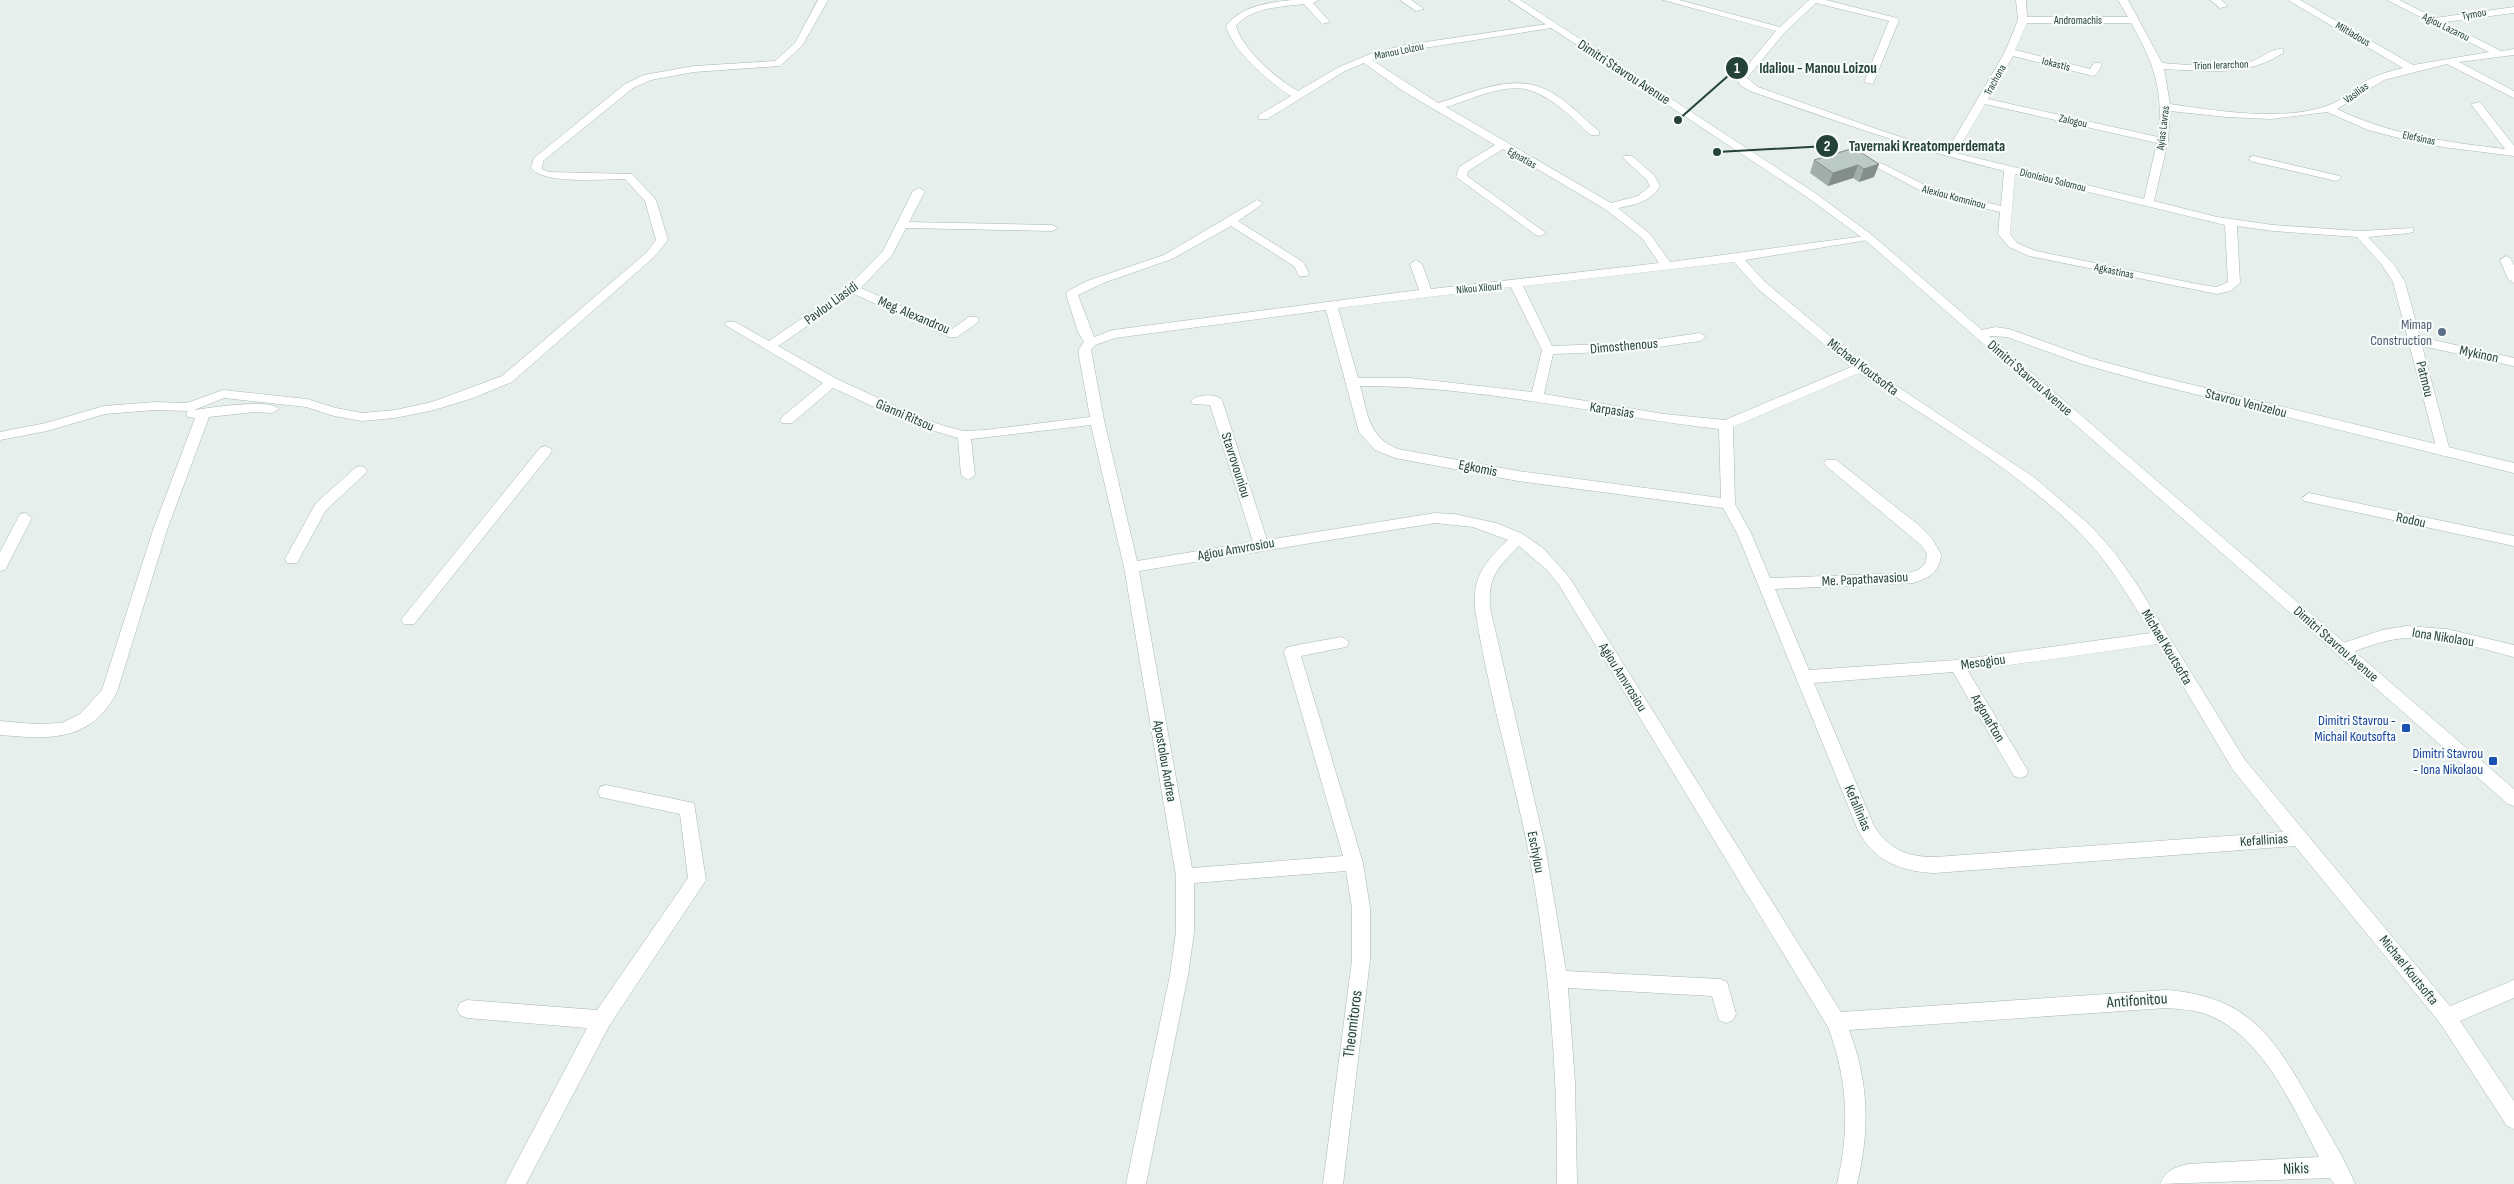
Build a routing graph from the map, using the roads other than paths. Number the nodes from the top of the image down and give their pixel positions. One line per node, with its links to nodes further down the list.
1 (824, 0): 85 (street)
2 (1405, 0): 11 (street)
3 (1514, 0): 17 (street, Dimitri Stavrou Avenue)
4 (1668, 0): 18 (street)
5 (1814, 0): 18 (street); 28 (street)
6 (2021, 0): 13 (street, Trachona)
7 (2123, 0): 14 (street, Ayias Lavras)
8 (2293, 0): 27 (street, Miltiadous)
9 (2392, 0): 15 (street, Agiou Lazarou)
10 (1310, 1): 16 (street); 30 (street)
11 (1419, 9)
12 (2514, 10): 15 (street, Tymou)
13 (2023, 20): 14 (street, Andromachis); 20 (street, Trachona)
14 (2133, 20): 26 (street, Ayias Lavras)
15 (2434, 21): 22 (street, Agiou Lazarou)
16 (1325, 22)
17 (1551, 25): 23 (street, Manou Loizou); 59 (street, Dimitri Stavrou Avenue)
18 (1782, 30): 41 (street, Dionisiou Solomou)
19 (2280, 51): 26 (street, Trion Ierarchon)
20 (2010, 52): 25 (street, Iokastis); 31 (street, Trachona)
21 (2514, 52): 22 (street, Vasilias)
22 (2500, 54): 24 (street, Vasilias)
23 (1365, 59): 30 (street, Manou Loizou); 33 (street, Egnatias)
24 (2451, 62): 27 (street, Vasilias); 29 (street)
25 (2097, 65)
26 (2158, 66): 34 (street, Ayias Lavras)
27 (2413, 69): 35 (street, Vasilias)
28 (1869, 82)
29 (2514, 95)
30 (1299, 96): 36 (street, Manou Loizou)
31 (1983, 101): 38 (street, Zalogou); 41 (street, Trachona)
32 (2476, 104): 40 (street)
33 (1436, 107): 37 (street); 39 (street, Egnatias)
34 (2167, 107): 35 (street, Vasilias); 38 (street, Ayias Lavras)
35 (2328, 109): 40 (street, Elefsinas)
36 (1263, 117)
37 (1594, 133)
38 (2163, 141): 49 (street, Ayias Lavras)
39 (1501, 146): 50 (street, Egnatias); 57 (street)
40 (2514, 153)
41 (1950, 154): 45 (street, Dionisiou Solomou)
42 (1628, 158): 50 (street)
43 (2254, 159): 46 (street)
44 (1879, 166): 51 (street, Alexiou Komninou)
45 (2010, 170): 49 (street, Dionisiou Solomou); 51 (street, Agkastinas)
46 (2336, 178)
47 (919, 191): 54 (street, Pavlou Liasidi)
48 (1257, 203): 52 (street)
49 (2148, 204): 53 (street, Dionisiou Solomou)
50 (1608, 207): 63 (street, Egnatias)
51 (2004, 210): 53 (street, Agkastinas)
52 (1231, 221): 64 (street); 75 (street)
53 (2231, 222): 58 (street, Dionisiou Solomou)
54 (902, 225): 55 (street); 67 (street, Pavlou Liasidi)
55 (1052, 228)
56 (2409, 230): 58 (street, Dionisiou Solomou)
57 (1540, 234)
58 (2360, 234): 74 (street, Patmou)
59 (1868, 237): 60 (street, Nikou Xilouri); 72 (street, Dimitri Stavrou Avenue)
60 (1737, 258): 63 (street, Nikou Xilouri); 79 (street, Michael Koutsofta)
61 (2506, 260): 65 (street)
62 (1416, 264): 68 (street)
63 (1667, 266): 66 (street, Nikou Xilouri)
64 (1303, 274)
65 (2514, 279)
66 (1516, 284): 68 (street, Nikou Xilouri); 77 (street)
67 (853, 289): 70 (street, Meg. Alexandrou); 76 (street, Pavlou Liasidi)
68 (1426, 293): 69 (street, Nikou Xilouri)
69 (1331, 304): 75 (street, Nikou Xilouri); 81 (street, Egkomis)
70 (973, 320)
71 (731, 326): 76 (street, Gianni Ritsou)
72 (1980, 334): 93 (street, Stavrou Venizelou); 111 (street, Dimitri Stavrou Avenue)
73 (1700, 337): 77 (street, Dimosthenous)
74 (2414, 340): 78 (street, Mykinon); 93 (street, Patmou)
75 (1091, 342): 88 (street, Apostolou Andrea)
76 (770, 346): 80 (street, Gianni Ritsou)
77 (1548, 350): 82 (street)
78 (2514, 362)
79 (1860, 368): 89 (street, Karpasias); 109 (street, Michael Koutsofta)
80 (832, 382): 87 (street); 90 (street, Gianni Ritsou)
81 (1354, 382): 82 (street, Karpasias); 99 (street, Egkomis)
82 (1537, 397): 89 (street, Karpasias)
83 (1198, 401): 103 (street, Stavrovouniou)
84 (295, 410): 86 (street)
85 (173, 411): 86 (street); 91 (street)
86 (203, 414): 115 (street)
87 (787, 420)
88 (1097, 420): 90 (street, Gianni Ritsou); 106 (street, Apostolou Andrea)
89 (1726, 425): 99 (street, Kefallinias)
90 (964, 435): 97 (street)
91 (0, 436)
92 (545, 451): 108 (street)
93 (2443, 451): 95 (street, Stavrou Venizelou)
94 (1831, 463): 107 (street, Me. Papathavasiou)
95 (2514, 468)
96 (360, 471): 104 (street)
97 (968, 476)
98 (2309, 498): 102 (street, Rodou)
99 (1728, 504): 107 (street, Kefallinias)
100 (25, 518): 105 (street)
101 (1518, 538): 103 (street, Agiou Amvrosiou); 122 (street, Eschylou); 128 (street, Agiou Amvrosiou)
102 (2514, 541)
103 (1261, 545): 106 (street, Agiou Amvrosiou)
104 (292, 559)
105 (0, 566)
106 (1131, 567): 121 (street, Apostolou Andrea)
107 (1764, 584): 114 (street, Kefallinias)
108 (409, 620)
109 (2161, 638): 113 (street, Mesogiou); 119 (street, Michael Koutsofta)
110 (1341, 643): 120 (street, Theomitoros)
111 (2343, 649): 112 (street, Iona Nikolaou); 118 (street, Dimitri Stavrou Avenue)
112 (2514, 651)
113 (1957, 666): 114 (street, Mesogiou); 116 (street, Argonafton)
114 (1804, 677): 119 (street, Kefallinias)
115 (0, 728)
116 (2020, 771)
117 (606, 792): 127 (street)
118 (2514, 799)
119 (2298, 838): 126 (street, Michael Koutsofta)
120 (1354, 863): 121 (street); 133 (street, Theomitoros)
121 (1185, 876): 132 (street, Apostolou Andrea)
122 (1557, 979): 125 (street); 134 (street, Eschylou)
123 (2514, 989): 126 (street)
124 (467, 1009): 127 (street)
125 (1726, 1014)
126 (2447, 1017): 129 (street, Michael Koutsofta)
127 (602, 1020): 131 (street)
128 (1836, 1022): 130 (street, Antifonitou); 135 (street, Agiou Amvrosiou)
129 (2514, 1119)
130 (2340, 1176): 136 (street, Nikis)
131 (515, 1184)
132 (1136, 1184)
133 (1333, 1184)
134 (1567, 1184)
135 (1847, 1184)
136 (2170, 1184)

